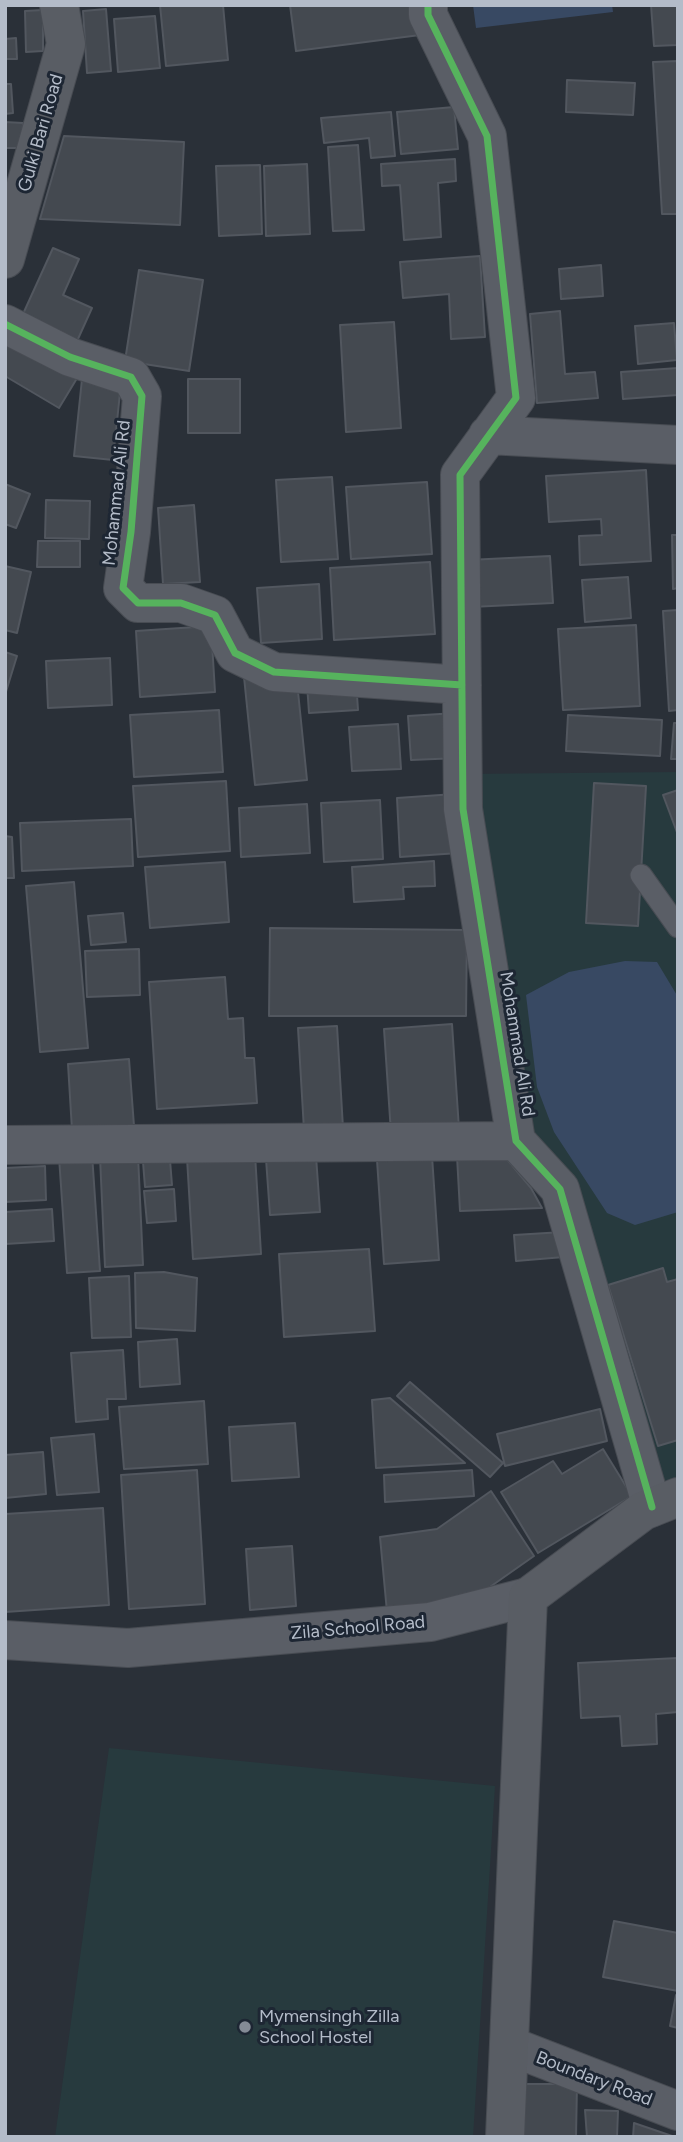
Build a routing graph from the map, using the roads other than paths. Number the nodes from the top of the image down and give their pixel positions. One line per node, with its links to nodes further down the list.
1 (59, 5): 3 (main road, Gulki Bari Road)
2 (428, 5): 5 (street, Mohammad Ali Rd)
3 (5, 259)
4 (5, 324): 7 (street, Mohammad Ali Rd)
5 (488, 435): 6 (street); 7 (street, Mohammad Ali Rd)
6 (678, 445)
7 (462, 685): 10 (street, Mohammad Ali Rd)
8 (641, 875): 9 (lane)
9 (678, 927)
10 (516, 1141): 11 (street); 12 (street, Mohammad Ali Rd)
11 (5, 1146)
12 (665, 1502): 13 (main road, Zila School Road)
13 (528, 1597): 14 (street, Zila School Road); 15 (main road)
14 (5, 1640)
15 (510, 2046): 16 (street, Boundary Road); 17 (main road)
16 (678, 2112)
17 (505, 2137)

